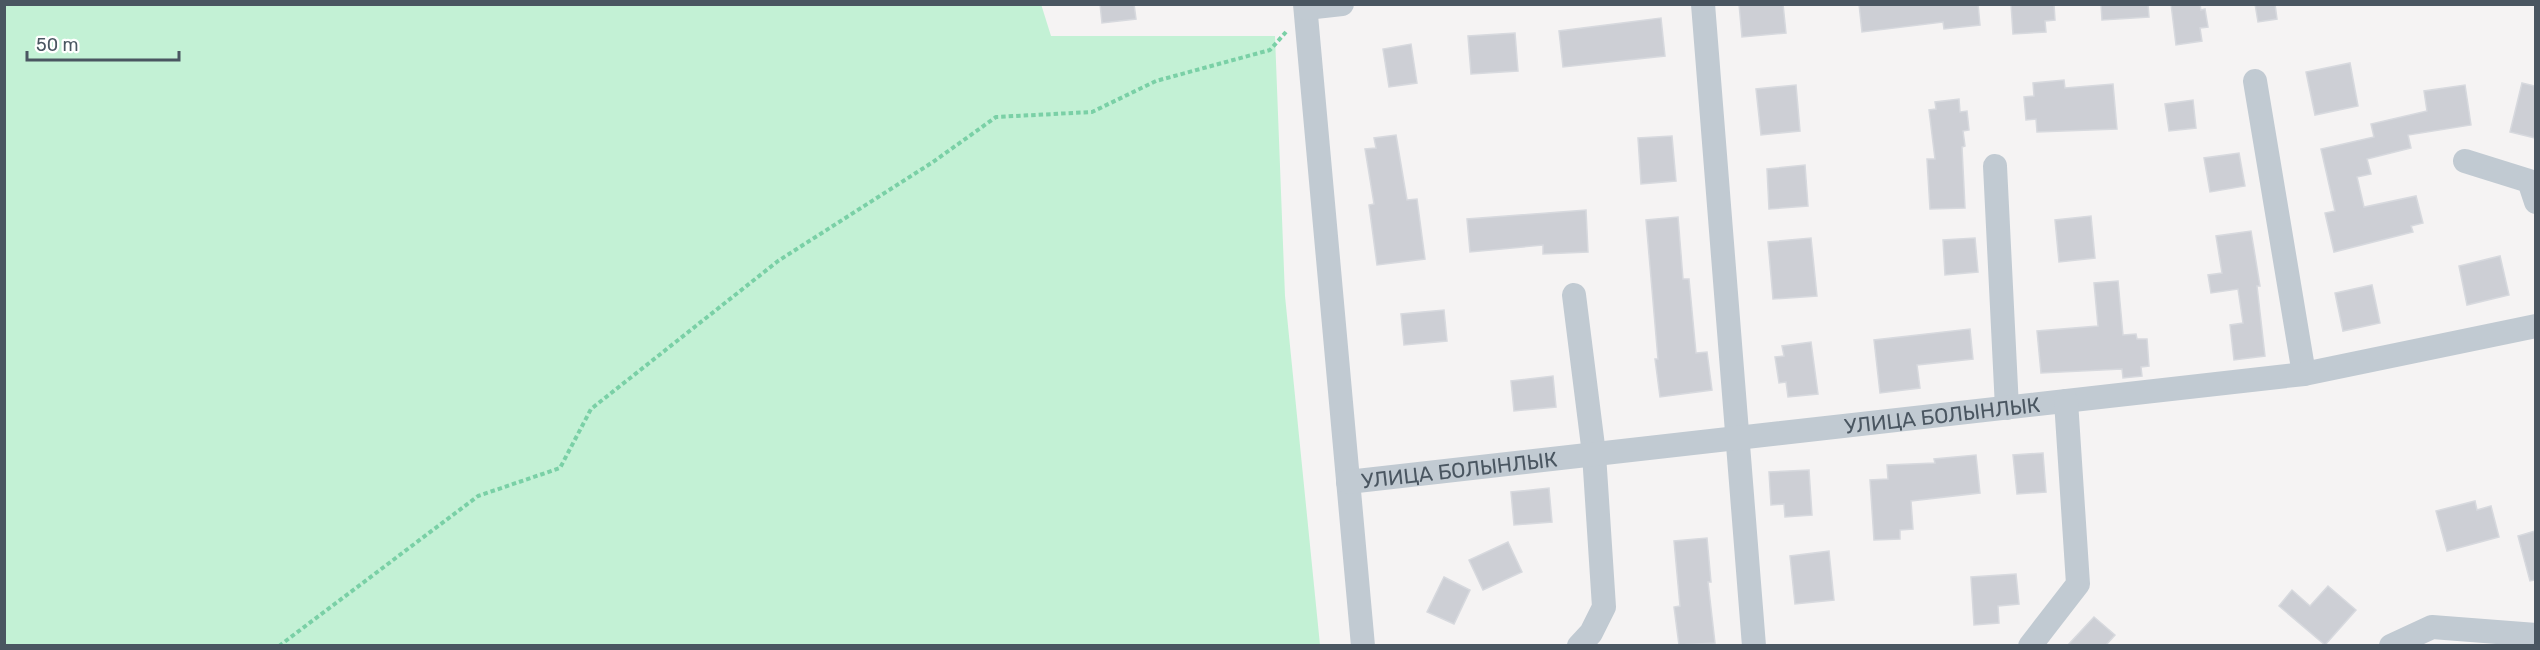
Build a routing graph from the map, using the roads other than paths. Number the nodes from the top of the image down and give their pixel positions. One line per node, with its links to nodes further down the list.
1 (1342, 4): 3 (street)
2 (1703, 4): 13 (street)
3 (1306, 6): 15 (street, УЛИЦА БОЛЫНЛЫК)
4 (2255, 81): 10 (street)
5 (2465, 161): 7 (street)
6 (1995, 166): 12 (street)
7 (2535, 202)
8 (1574, 295): 14 (street)
9 (2535, 326): 10 (street, УЛИЦА БОЛЫНЛЫК)
10 (2304, 374): 11 (street, УЛИЦА БОЛЫНЛЫК)
11 (2066, 400): 12 (street, УЛИЦА БОЛЫНЛЫК); 20 (street)
12 (2007, 408): 13 (street, УЛИЦА БОЛЫНЛЫК)
13 (1737, 438): 14 (street, УЛИЦА БОЛЫНЛЫК); 19 (street)
14 (1594, 454): 15 (street, УЛИЦА БОЛЫНЛЫК); 18 (street)
15 (1348, 482): 17 (street, УЛИЦА БОЛЫНЛЫК)
16 (2535, 636): 21 (street)
17 (1363, 645)
18 (1579, 645)
19 (1754, 645)
20 (2030, 645)
21 (2391, 645)

